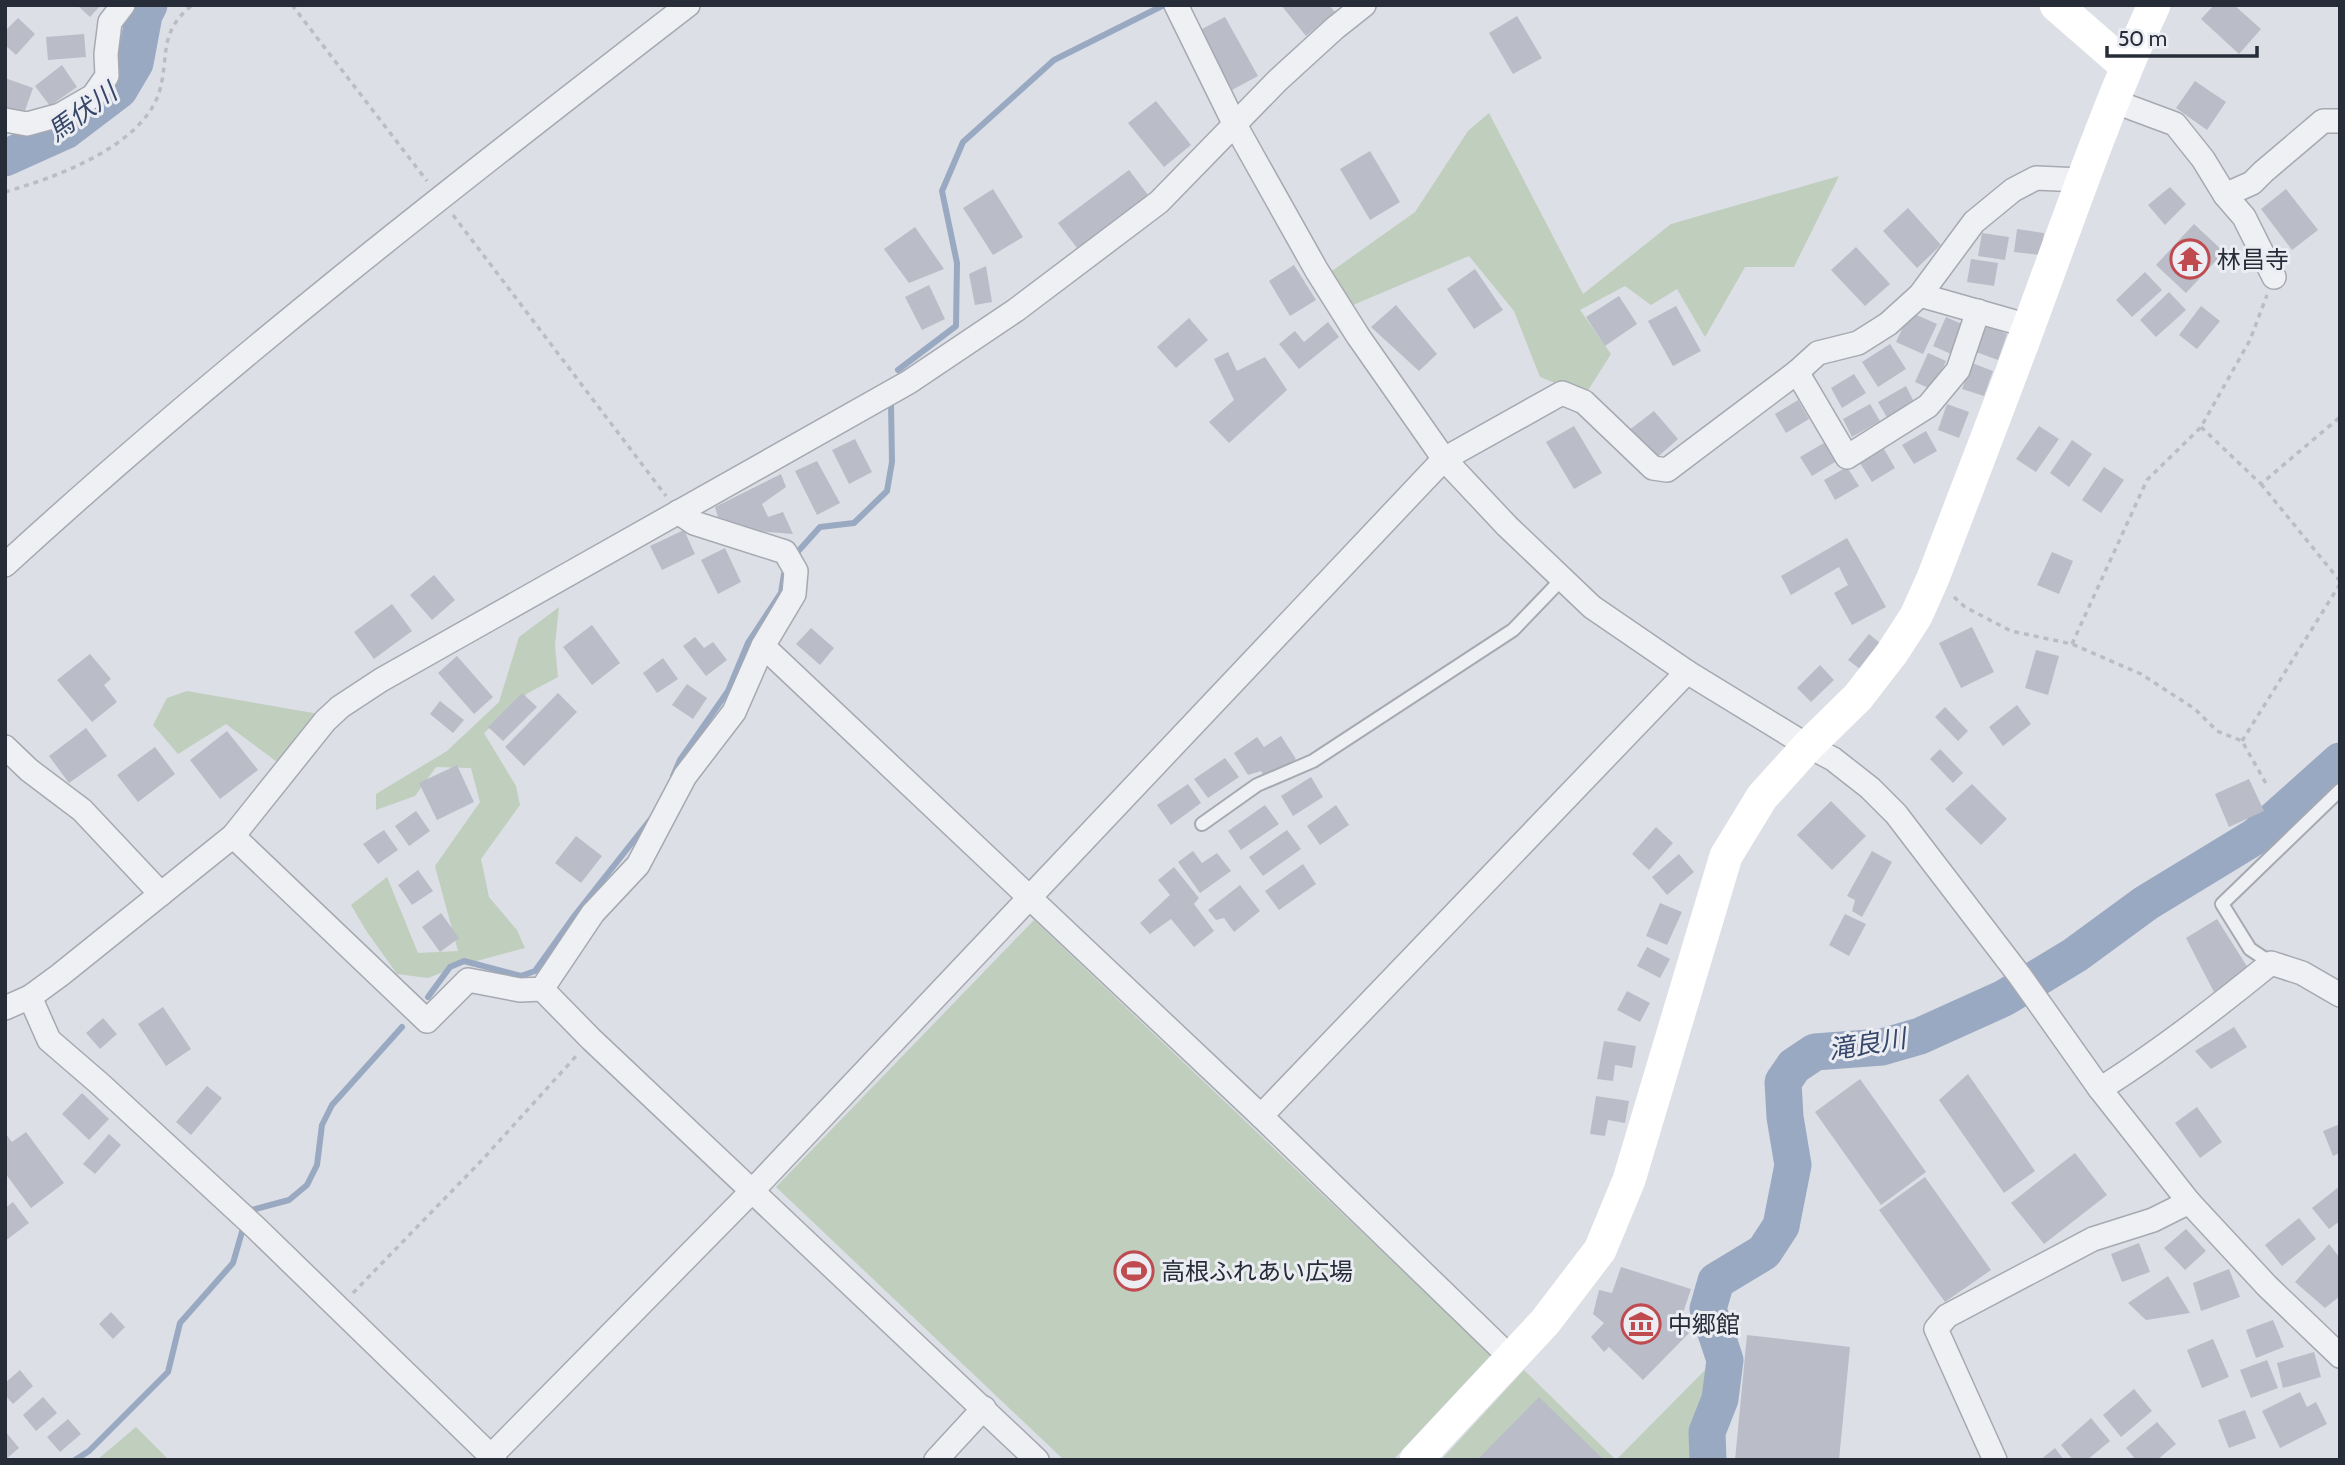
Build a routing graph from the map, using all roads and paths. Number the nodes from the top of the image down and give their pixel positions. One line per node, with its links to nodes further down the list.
1 (122, 5): 11 (street)
2 (192, 5): 15 (path)
3 (292, 5): 17 (path)
4 (688, 5): 17 (street)
5 (1364, 5): 13 (street)
6 (2056, 5): 9 (street)
7 (2154, 5): 9 (street)
8 (1179, 13): 13 (street)
9 (2126, 66): 10 (street)
10 (2113, 102): 14 (street); 16 (street)
11 (5, 120)
12 (2340, 121): 16 (street)
13 (1234, 123): 25 (street); 27 (street)
14 (2081, 180): 19 (street); 21 (street)
15 (5, 192)
16 (2225, 195): 18 (street)
17 (439, 197): 27 (path); 28 (street)
18 (2274, 277): 24 (path)
19 (1920, 295): 20 (street); 22 (street)
20 (1978, 311): 21 (street); 22 (street)
21 (2029, 327): 29 (street)
22 (1797, 372): 25 (street)
23 (2340, 417): 26 (path)
24 (2201, 427): 26 (path); 32 (path)
25 (1444, 459): 30 (street); 43 (street)
26 (2262, 484): 31 (path)
27 (678, 512): 33 (street); 41 (street)
28 (5, 565)
29 (1933, 578): 32 (path); 36 (street)
30 (1562, 579): 34 (street); 40 (lane)
31 (2340, 582): 35 (path)
32 (2072, 644): 35 (path)
33 (763, 646): 43 (street); 45 (street)
34 (1687, 672): 36 (street); 51 (street)
35 (2242, 741): 38 (path)
36 (1808, 746): 50 (street); 56 (street)
37 (5, 747): 42 (street)
38 (2268, 787)
39 (2340, 790): 44 (lane)
40 (1202, 824)
41 (233, 836): 42 (street); 45 (street)
42 (160, 894): 47 (street)
43 (1028, 897): 51 (street); 52 (street)
44 (2271, 963): 46 (street); 50 (street)
45 (542, 989): 49 (street)
46 (2340, 995)
47 (30, 997): 48 (street); 54 (street)
48 (5, 1008)
49 (592, 1039): 52 (street); 54 (path)
50 (2100, 1089): 53 (street)
51 (1261, 1116): 56 (street)
52 (753, 1190): 57 (street); 58 (street)
53 (2189, 1202): 55 (street); 62 (street)
54 (338, 1309): 58 (street)
55 (2340, 1356)
56 (1511, 1359): 61 (street)
57 (984, 1408): 59 (street); 60 (street)
58 (493, 1458)
59 (936, 1460)
60 (1037, 1460)
61 (1416, 1460)
62 (1995, 1460)

